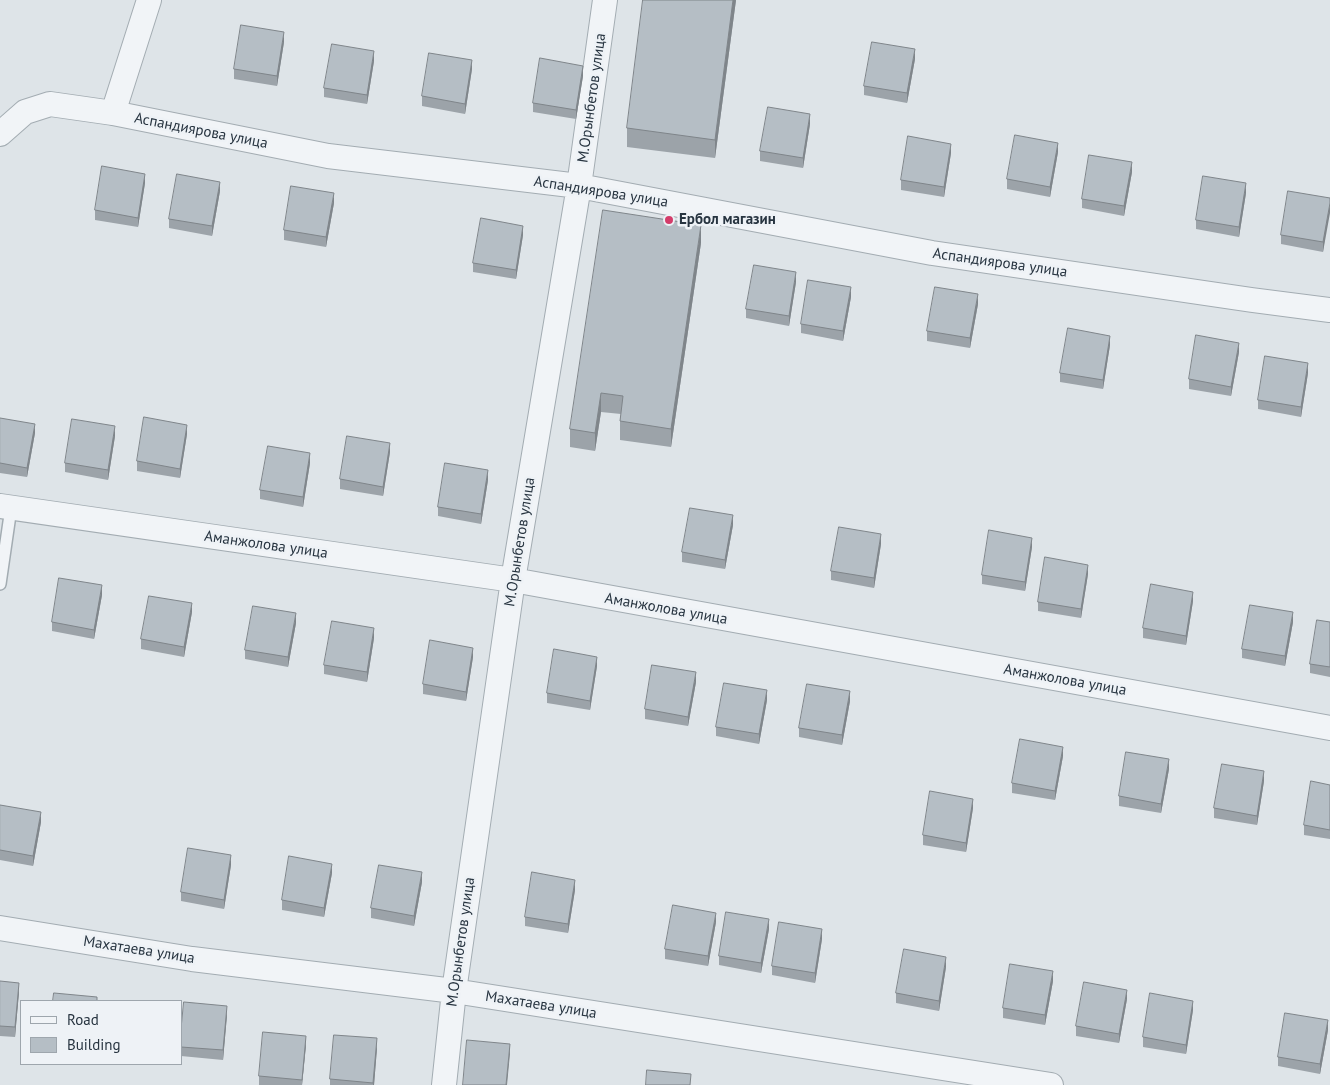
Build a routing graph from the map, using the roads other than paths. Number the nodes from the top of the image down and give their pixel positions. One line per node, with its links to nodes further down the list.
1 (149, 0): 3 (street)
2 (605, 0): 5 (street, М.Орынбетов улица)
3 (112, 113): 4 (street, Аспандиярова улица); 5 (street, Аспандиярова улица)
4 (0, 134)
5 (579, 186): 6 (street, Аспандиярова улица); 8 (street, М.Орынбетов улица)
6 (1330, 310)
7 (6, 507): 8 (street, Аманжолова улица); 9 (lane)
8 (513, 580): 10 (street, Аманжолова улица); 12 (street, М.Орынбетов улица)
9 (0, 584)
10 (1330, 728)
11 (0, 928): 12 (street, Махатаева улица)
12 (454, 991): 13 (street, М.Орынбетов улица); 14 (street, Махатаева улица)
13 (444, 1085)
14 (1051, 1085)

